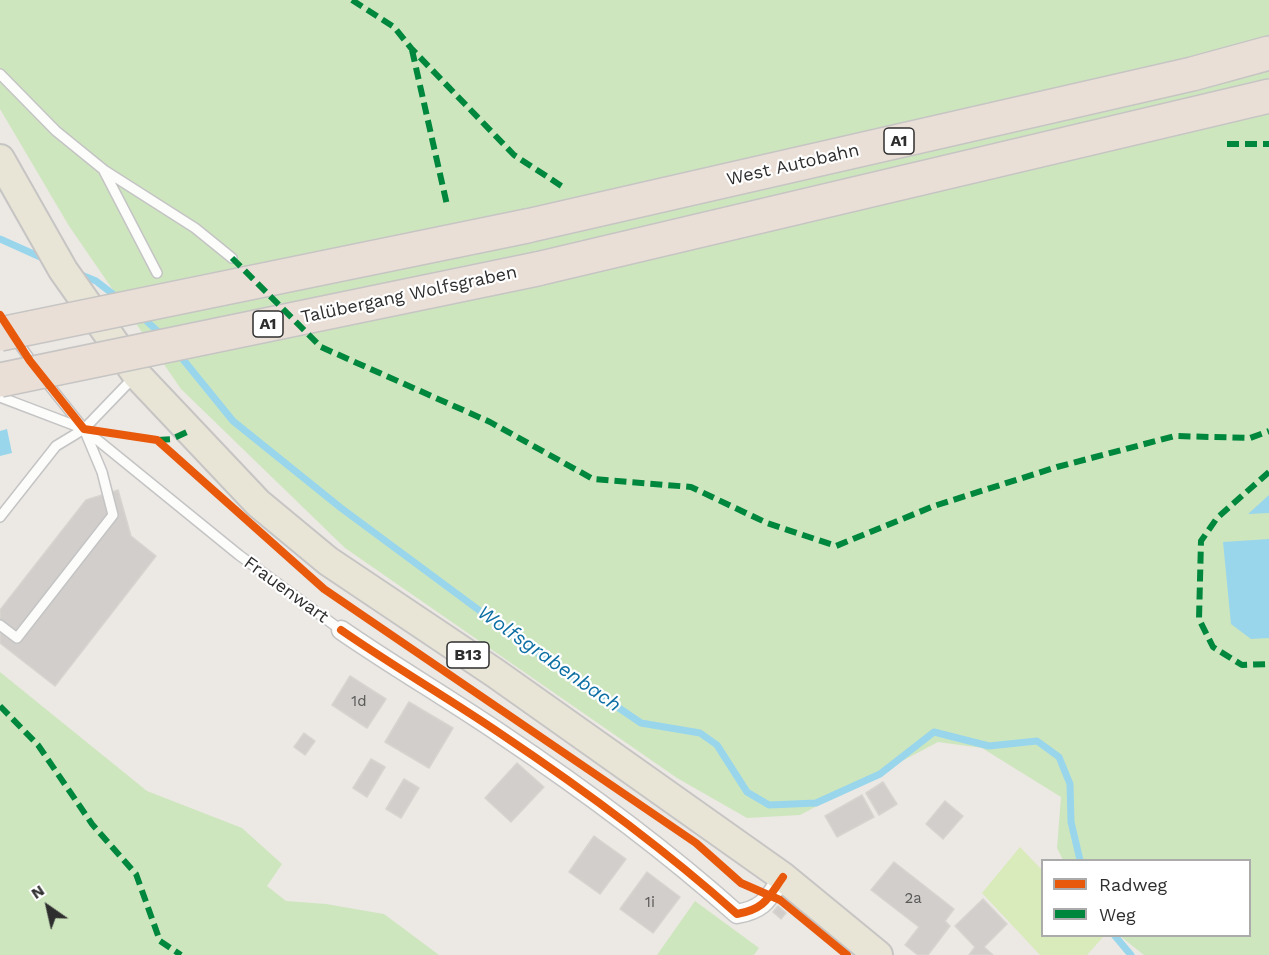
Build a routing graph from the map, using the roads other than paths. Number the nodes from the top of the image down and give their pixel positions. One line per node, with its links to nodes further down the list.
1 (1269, 53): 9 (highway, West Autobahn / A1, bridge)
2 (0, 74): 5 (lane)
3 (1269, 96): 11 (highway, Talübergang Wolfsgraben / A1, bridge)
4 (0, 159): 10 (main road, B13)
5 (104, 170): 6 (lane); 7 (lane)
6 (232, 258)
7 (157, 273)
8 (0, 315): 13 (lane)
9 (0, 334)
10 (137, 375): 13 (lane); 17 (main road, B13)
11 (0, 380)
12 (0, 397): 13 (lane)
13 (84, 429): 14 (lane); 15 (lane); 16 (lane, Frauenwart)
14 (0, 517)
15 (0, 626)
16 (340, 630): 17 (street, Frauenwart)
17 (783, 876): 18 (main road, B13)
18 (878, 955)

